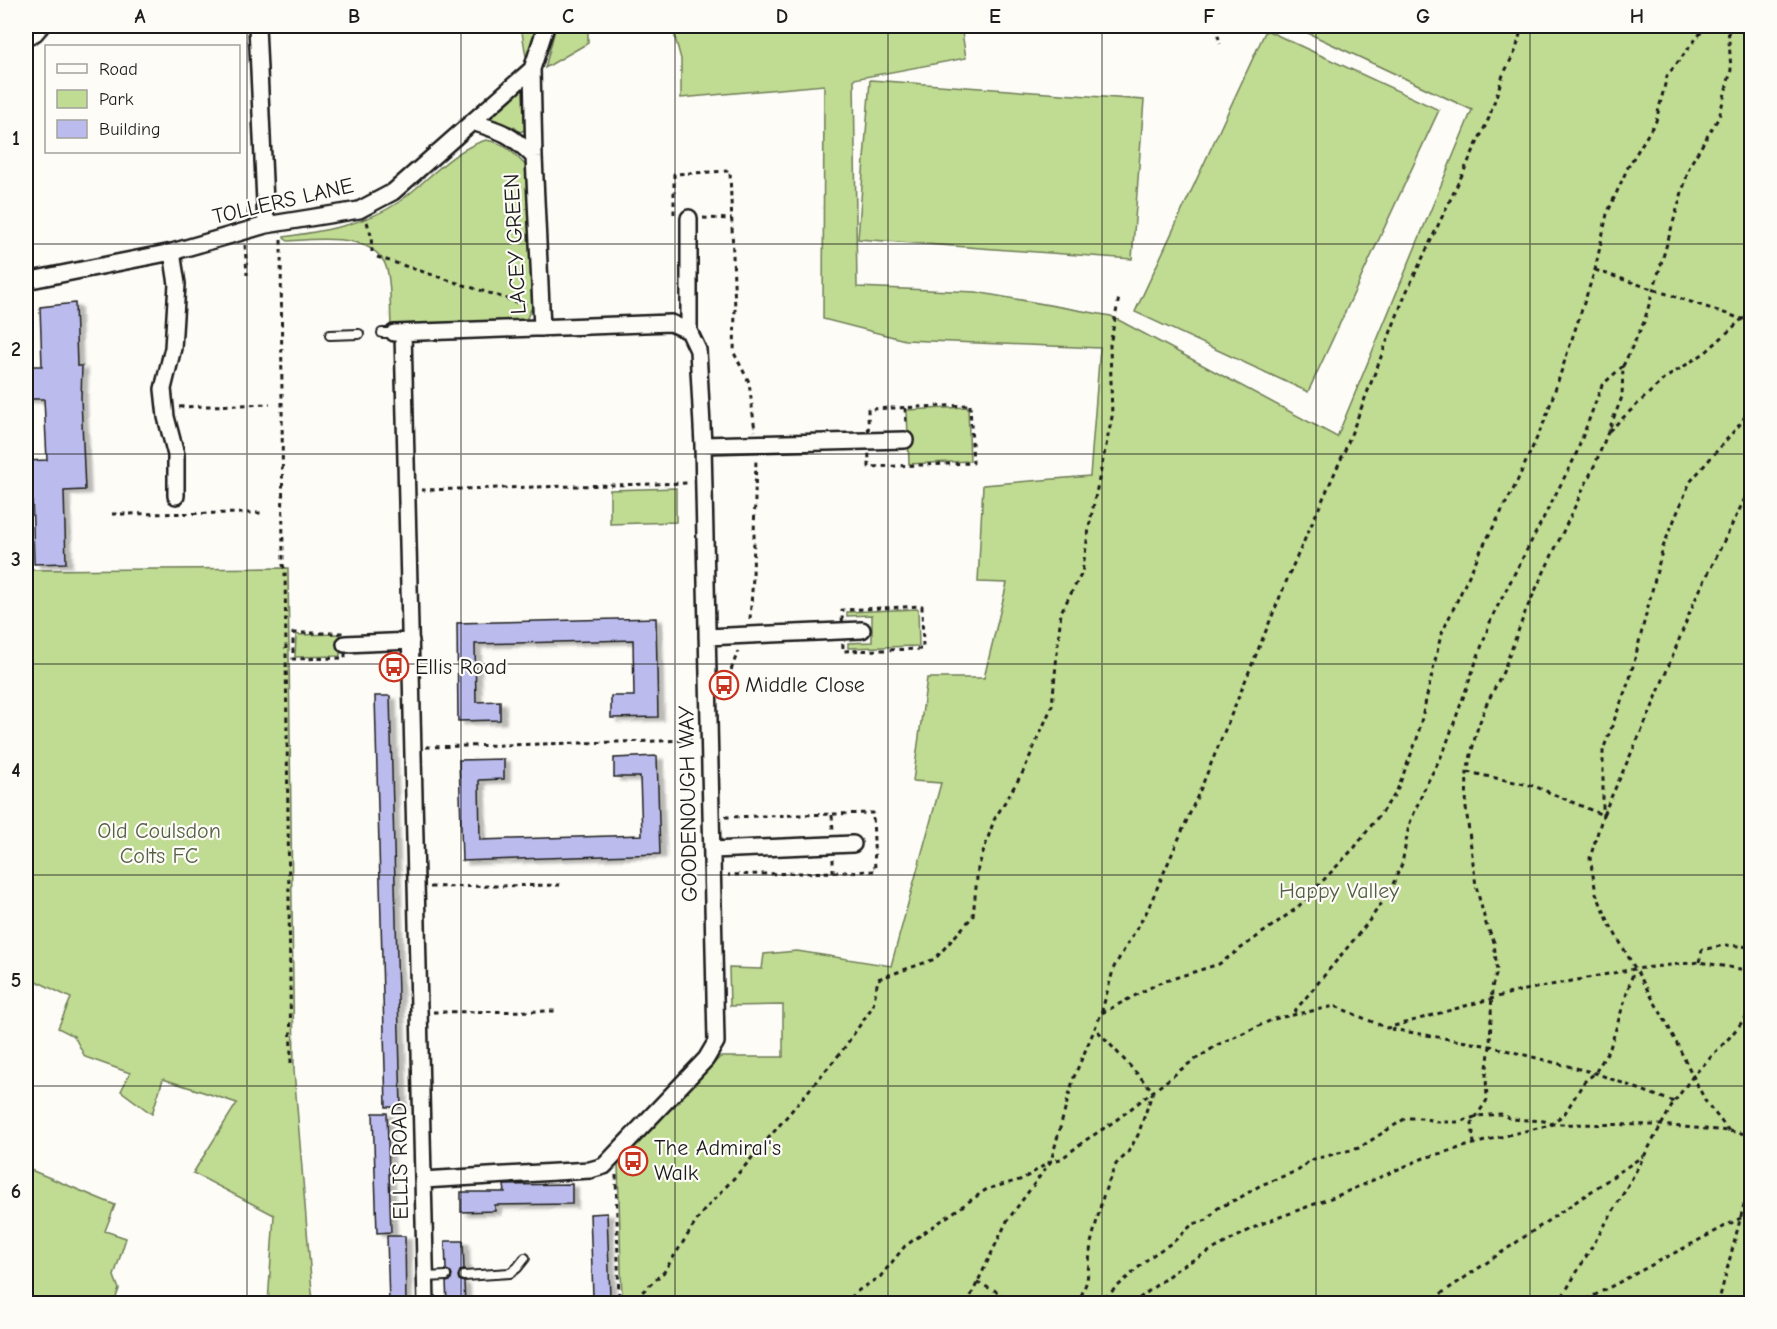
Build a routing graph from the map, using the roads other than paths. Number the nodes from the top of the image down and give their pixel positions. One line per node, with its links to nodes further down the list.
1 (40, 26): 4 (street)
2 (257, 26): 9 (street)
3 (546, 26): 5 (street)
4 (26, 38)
5 (532, 69): 6 (street, TOLLERS LANE); 7 (street, LACEY GREEN)
6 (472, 122): 7 (street, LACEY GREEN); 9 (street, TOLLERS LANE)
7 (534, 157): 12 (street, LACEY GREEN)
8 (689, 218): 13 (street, GOODENOUGH WAY)
9 (266, 225): 10 (street, TOLLERS LANE)
10 (172, 252): 11 (street, TOLLERS LANE); 19 (street)
11 (26, 281)
12 (542, 328): 13 (street, LACEY GREEN); 14 (street, LACEY GREEN)
13 (689, 332): 18 (street, GOODENOUGH WAY)
14 (393, 333): 23 (street, ELLIS ROAD)
15 (330, 334): 16 (lane)
16 (359, 334)
17 (905, 440): 18 (street)
18 (703, 445): 21 (street, GOODENOUGH WAY)
19 (176, 496)
20 (862, 630): 21 (street)
21 (707, 637): 25 (street, GOODENOUGH WAY)
22 (345, 638): 23 (street)
23 (411, 641): 26 (street, ELLIS ROAD)
24 (853, 844): 25 (street)
25 (712, 850): 26 (street, GOODENOUGH WAY)
26 (423, 1180): 30 (street, ELLIS ROAD)
27 (525, 1258): 29 (lane)
28 (446, 1276): 30 (lane)
29 (464, 1276)
30 (425, 1277): 31 (street, ELLIS ROAD)
31 (426, 1304)

